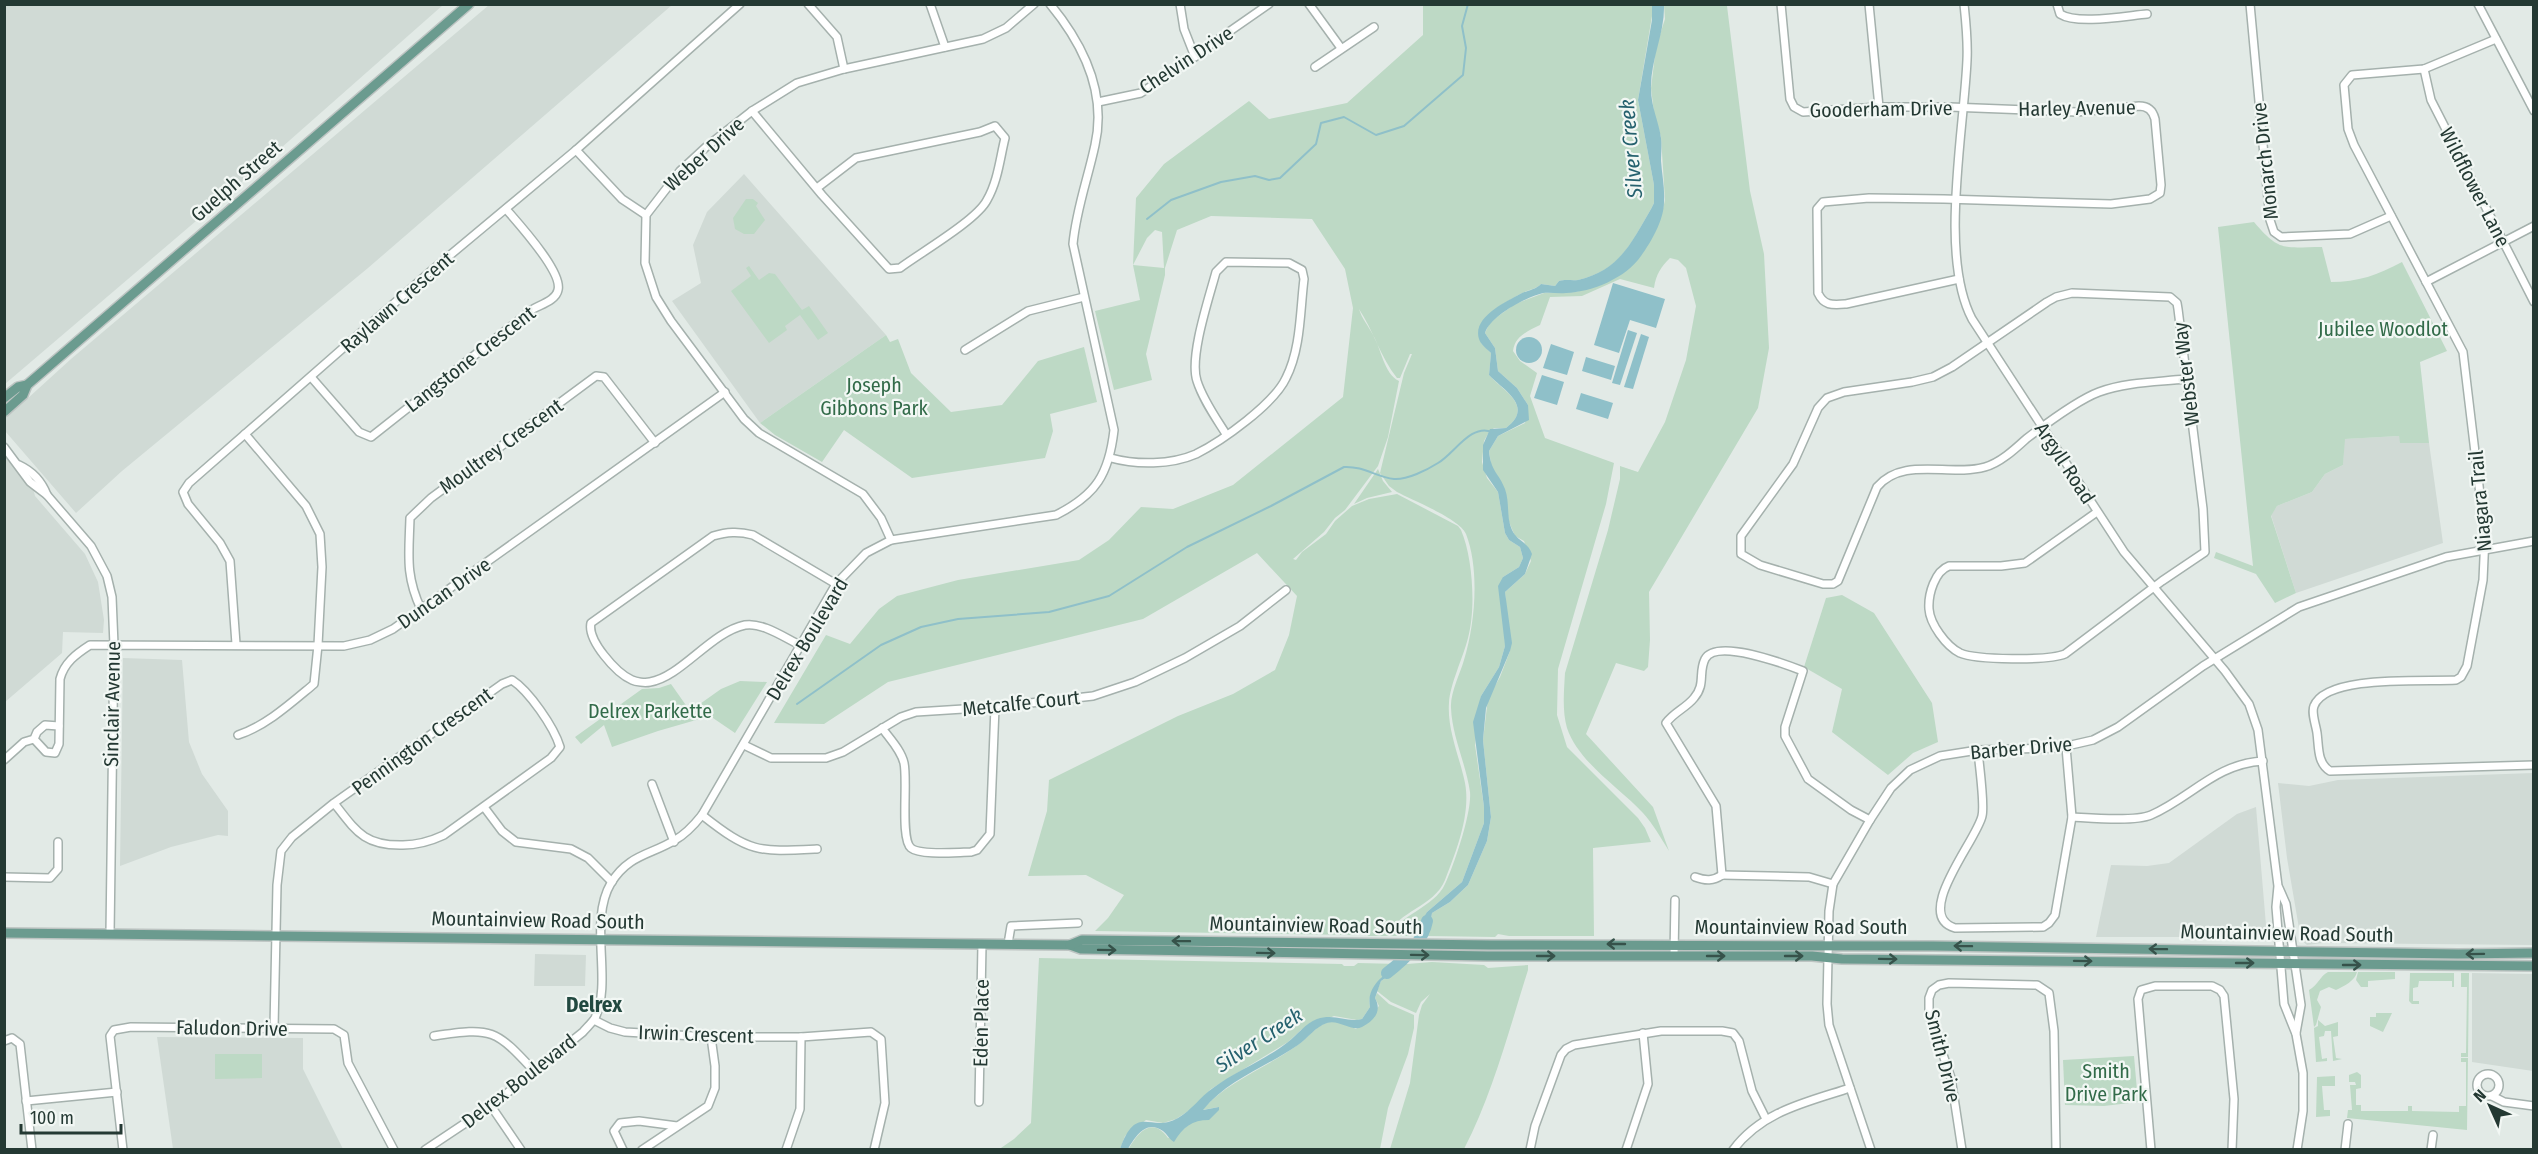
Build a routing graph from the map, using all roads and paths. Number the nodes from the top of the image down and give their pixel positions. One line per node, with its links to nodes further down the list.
1 (469, 4): 46 (main road, Guelph Street)
2 (740, 4): 30 (street, Raylawn Crescent)
3 (808, 4): 23 (street)
4 (930, 4): 19 (street)
5 (1034, 4): 19 (street, Weber Drive)
6 (1050, 4): 25 (street, Delrex Boulevard)
7 (1180, 4): 21 (street)
8 (1269, 4): 21 (street, Chelvin Drive)
9 (1309, 4): 20 (street)
10 (1780, 4): 26 (street, Gooderham Drive)
11 (1869, 4): 26 (street)
12 (1964, 4): 27 (street, Argyll Road)
13 (2057, 4): 16 (street)
14 (2250, 4): 35 (street, Monarch Drive)
15 (2478, 4): 18 (street)
16 (2146, 14)
17 (1374, 27): 20 (street)
18 (2496, 39): 24 (street, Niagara Trail); 29 (street)
19 (945, 47): 23 (street, Weber Drive)
20 (1341, 48): 22 (street)
21 (1196, 57): 25 (street, Chelvin Drive)
22 (1315, 67)
23 (844, 69): 28 (street, Weber Drive)
24 (2424, 69): 35 (street, Niagara Trail); 37 (street, Wildflower Lane)
25 (1098, 102): 40 (street, Delrex Boulevard)
26 (1879, 107): 27 (street, Gooderham Drive)
27 (1964, 108): 32 (street, Argyll Road); 32 (street, Harley Avenue)
28 (752, 111): 31 (street); 34 (street, Weber Drive)
29 (2534, 111)
30 (576, 150): 33 (street, Raylawn Crescent); 34 (street)
31 (817, 188): 31 (street)
32 (1956, 199): 38 (street, Argyll Road); 38 (street)
33 (506, 209): 44 (street, Raylawn Crescent); 44 (street, Langstone Crescent)
34 (646, 216): 47 (street)
35 (2391, 216): 39 (street, Niagara Trail)
36 (2534, 225): 37 (street)
37 (2502, 242): 39 (street); 41 (street, Wildflower Lane)
38 (1959, 279): 42 (street, Argyll Road)
39 (2426, 282): 63 (street, Niagara Trail)
40 (1084, 297): 43 (street); 55 (street, Delrex Boulevard)
41 (2534, 302)
42 (1986, 342): 45 (street, Webster Way); 50 (street, Argyll Road); 50 (street, Webster Way)
43 (965, 350)
44 (311, 377): 51 (street, Raylawn Crescent)
45 (2185, 379): 50 (street); 65 (street, Webster Way)
46 (27, 385): 48 (main road, Guelph Street); 49 (main road, Guelph Street)
47 (725, 392): 53 (street, Duncan Drive); 61 (street)
48 (4, 398)
49 (4, 412)
50 (2042, 428): 60 (street, Argyll Road)
51 (245, 434): 68 (street, Raylawn Crescent); 70 (street)
52 (1226, 434): 52 (street); 55 (street)
53 (655, 443): 67 (street, Duncan Drive); 67 (street, Moultrey Crescent)
54 (4, 447): 56 (street, Sinclair Avenue)
55 (1110, 458): 61 (street, Delrex Boulevard)
56 (19, 465): 57 (street, Sinclair Avenue); 58 (street, Sinclair Avenue)
57 (32, 473): 58 (street); 59 (street, Sinclair Avenue)
58 (30, 482): 59 (street, Sinclair Avenue)
59 (47, 495): 69 (street, Sinclair Avenue)
60 (2097, 512): 65 (street, Argyll Road); 65 (street, Webster Way)
61 (891, 540): 64 (street, Delrex Boulevard)
62 (2534, 541): 63 (street, Barber Drive)
63 (2485, 549): 72 (street, Barber Drive); 83 (street, Niagara Trail)
64 (836, 584): 71 (street, Delrex Boulevard); 71 (street)
65 (2153, 587): 72 (street, Argyll Road)
66 (1286, 590): 73 (street, Metcalfe Court)
67 (421, 609): 70 (street, Duncan Drive)
68 (236, 644): 69 (street, Duncan Drive); 70 (street, Duncan Drive)
69 (114, 645): 74 (street, Duncan Drive); 102 (street, Sinclair Avenue)
70 (318, 645): 76 (street)
71 (801, 645): 78 (street, Delrex Boulevard)
72 (2215, 660): 79 (street, Barber Drive); 82 (street, Argyll Road)
73 (995, 707): 75 (street, Metcalfe Court); 75 (street)
74 (59, 726): 77 (street); 77 (street)
75 (882, 728): 78 (street, Metcalfe Court)
76 (238, 735)
77 (34, 739): 81 (street)
78 (744, 745): 87 (street, Delrex Boulevard)
79 (2066, 747): 80 (street, Barber Drive); 88 (street)
80 (1978, 750): 88 (street); 89 (street, Barber Drive)
81 (4, 760)
82 (2263, 761): 88 (street); 98 (street, Argyll Road)
83 (2534, 765)
84 (652, 784): 91 (street)
85 (334, 803): 86 (street, Pennington Crescent); 86 (street, Pennington Crescent); 103 (street, Pennington Crescent)
86 (484, 807): 96 (street)
87 (702, 815): 91 (street, Delrex Boulevard); 92 (street)
88 (2072, 817)
89 (1870, 820): 93 (street); 97 (street, Barber Drive)
90 (58, 842): 94 (street)
91 (674, 842): 96 (street, Delrex Boulevard)
92 (817, 849)
93 (1722, 875): 95 (street); 97 (street)
94 (4, 877)
95 (1695, 877)
96 (612, 882): 104 (street, Delrex Boulevard)
97 (1833, 884): 109 (street, Barber Drive)
98 (2278, 886): 110 (street, Argyll Road); 111 (street, Argyll Road)
99 (1675, 900): 107 (street)
100 (1078, 923): 106 (street)
101 (4, 933): 102 (main road, Mountainview Road South)
102 (110, 934): 103 (main road, Mountainview Road South)
103 (276, 935): 104 (main road, Mountainview Road South); 119 (street, Pennington Crescent)
104 (601, 939): 105 (main road, Mountainview Road South); 118 (street, Delrex Boulevard)
105 (982, 944): 106 (main road, Mountainview Road South); 131 (street, Eden Place)
106 (1008, 944): 108 (main road, Mountainview Road South)
107 (1674, 944): 108 (main road, Mountainview Road South, one-way to 108); 109 (main road, Mountainview Road South); 113 (street)
108 (1070, 945): 113 (main road, Mountainview Road South, one-way to 113)
109 (1829, 946): 110 (main road, Mountainview Road South, one-way to 109); 114 (street, Barber Drive)
110 (2280, 951): 111 (main road, Mountainview Road South); 115 (street, Argyll Road)
111 (2292, 951): 112 (main road, Mountainview Road South, one-way to 111); 116 (street, Argyll Road)
112 (2534, 953)
113 (1674, 955): 114 (main road, Mountainview Road South, one-way to 114)
114 (1829, 958): 115 (main road, Mountainview Road South, one-way to 115); 127 (street, Barber Drive)
115 (2281, 963): 116 (main road, Mountainview Road South); 121 (street, Argyll Road)
116 (2294, 964): 117 (main road, Mountainview Road South, one-way to 117); 121 (street, Argyll Road)
117 (2534, 966)
118 (594, 1020): 123 (street, Irwin Crescent); 126 (street, Delrex Boulevard)
119 (274, 1028): 128 (street, Faludon Drive); 140 (street, Faludon Drive)
120 (1643, 1033): 134 (street); 147 (street); 148 (street)
121 (2296, 1034): 155 (street, Argyll Road)
122 (434, 1036): 126 (street)
123 (711, 1037): 124 (street, Irwin Crescent); 136 (street)
124 (801, 1037): 145 (street); 146 (street, Irwin Crescent)
125 (4, 1041): 130 (street)
126 (535, 1072): 132 (street, Delrex Boulevard)
127 (1850, 1088): 134 (street); 150 (street, Barber Drive)
128 (117, 1092): 130 (street); 139 (street, Faludon Drive)
129 (2492, 1096): 133 (street)
130 (26, 1101): 138 (street)
131 (979, 1102)
132 (491, 1106): 141 (street, Delrex Boulevard); 142 (street)
133 (2534, 1106)
134 (1766, 1119): 149 (street)
135 (2348, 1124): 156 (street)
136 (676, 1126): 143 (street); 144 (street)
137 (2433, 1135): 158 (street)
138 (32, 1149)
139 (123, 1149)
140 (394, 1149)
141 (425, 1149)
142 (521, 1149)
143 (623, 1149)
144 (642, 1149)
145 (786, 1149)
146 (874, 1149)
147 (1530, 1149)
148 (1626, 1149)
149 (1733, 1149)
150 (1871, 1149)
151 (1962, 1149): 152 (street, Smith Drive)
152 (2056, 1149)
153 (2151, 1149): 154 (street)
154 (2232, 1149)
155 (2297, 1149)
156 (2345, 1149): 157 (street)
157 (2351, 1149)
158 (2432, 1149)

